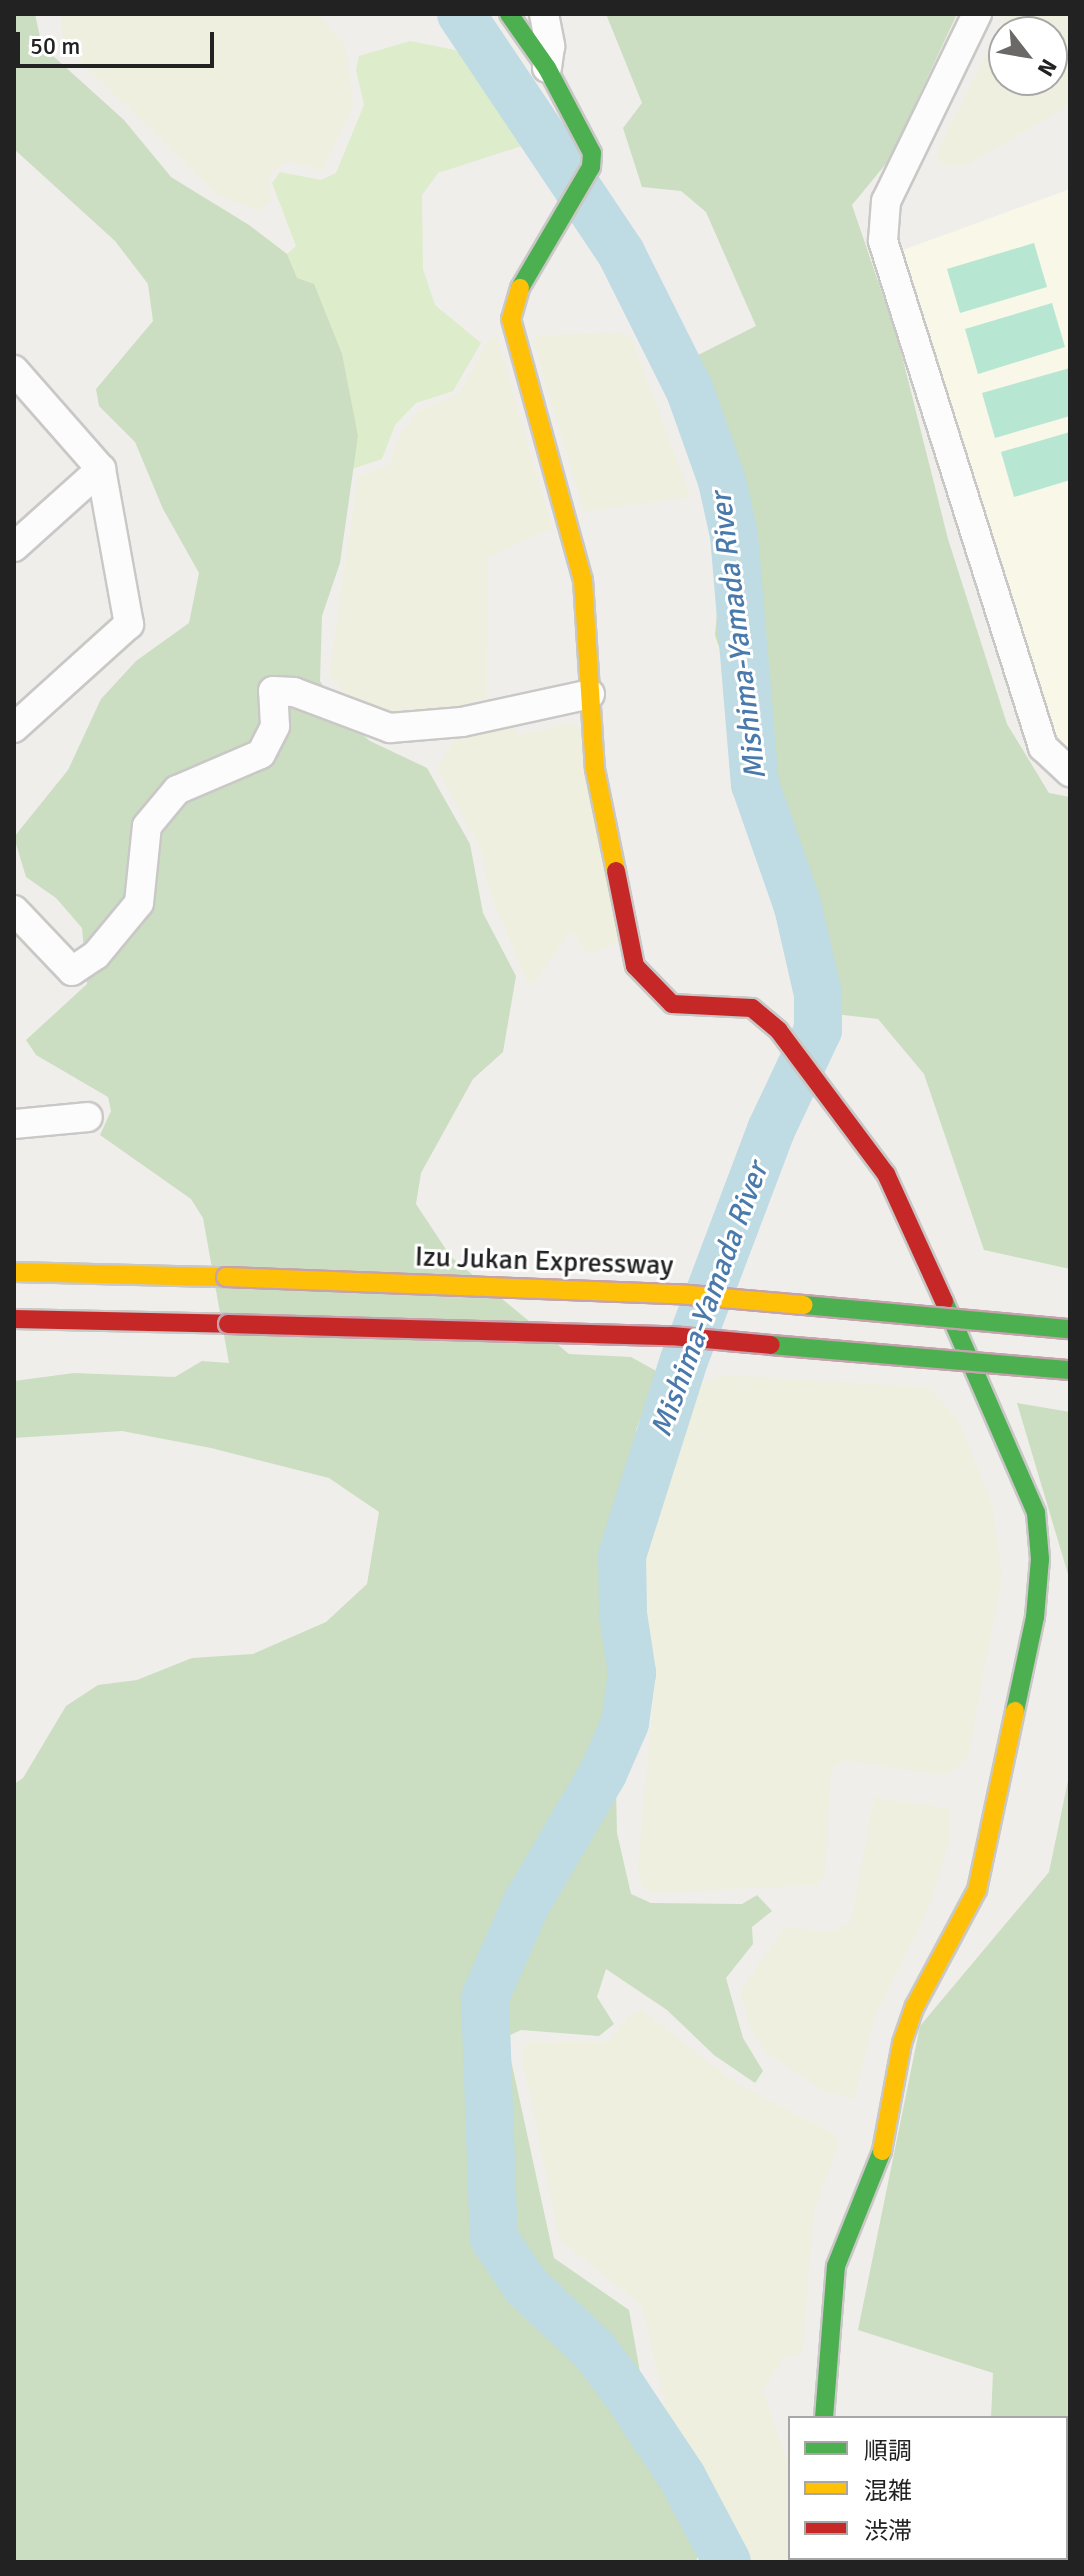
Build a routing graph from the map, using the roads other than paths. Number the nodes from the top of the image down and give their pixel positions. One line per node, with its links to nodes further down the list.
1 (509, 14): 4 (main road)
2 (544, 14): 4 (street)
3 (977, 14): 10 (street)
4 (547, 68): 8 (main road)
5 (15, 372): 6 (street)
6 (101, 469): 7 (street); 9 (street)
7 (14, 547)
8 (590, 694): 11 (street); 22 (main road)
9 (14, 728)
10 (1070, 772)
11 (14, 910)
12 (88, 1117): 13 (street)
13 (14, 1124)
14 (14, 1260): 16 (main road)
15 (14, 1272): 16 (main road, Izu Jukan Expressway)
16 (101, 1273): 19 (main road, Izu Jukan Expressway, bridge)
17 (14, 1319): 18 (main road)
18 (98, 1320): 20 (main road); 21 (main road, bridge)
19 (1070, 1329)
20 (14, 1332)
21 (1070, 1370)
22 (824, 2416)

